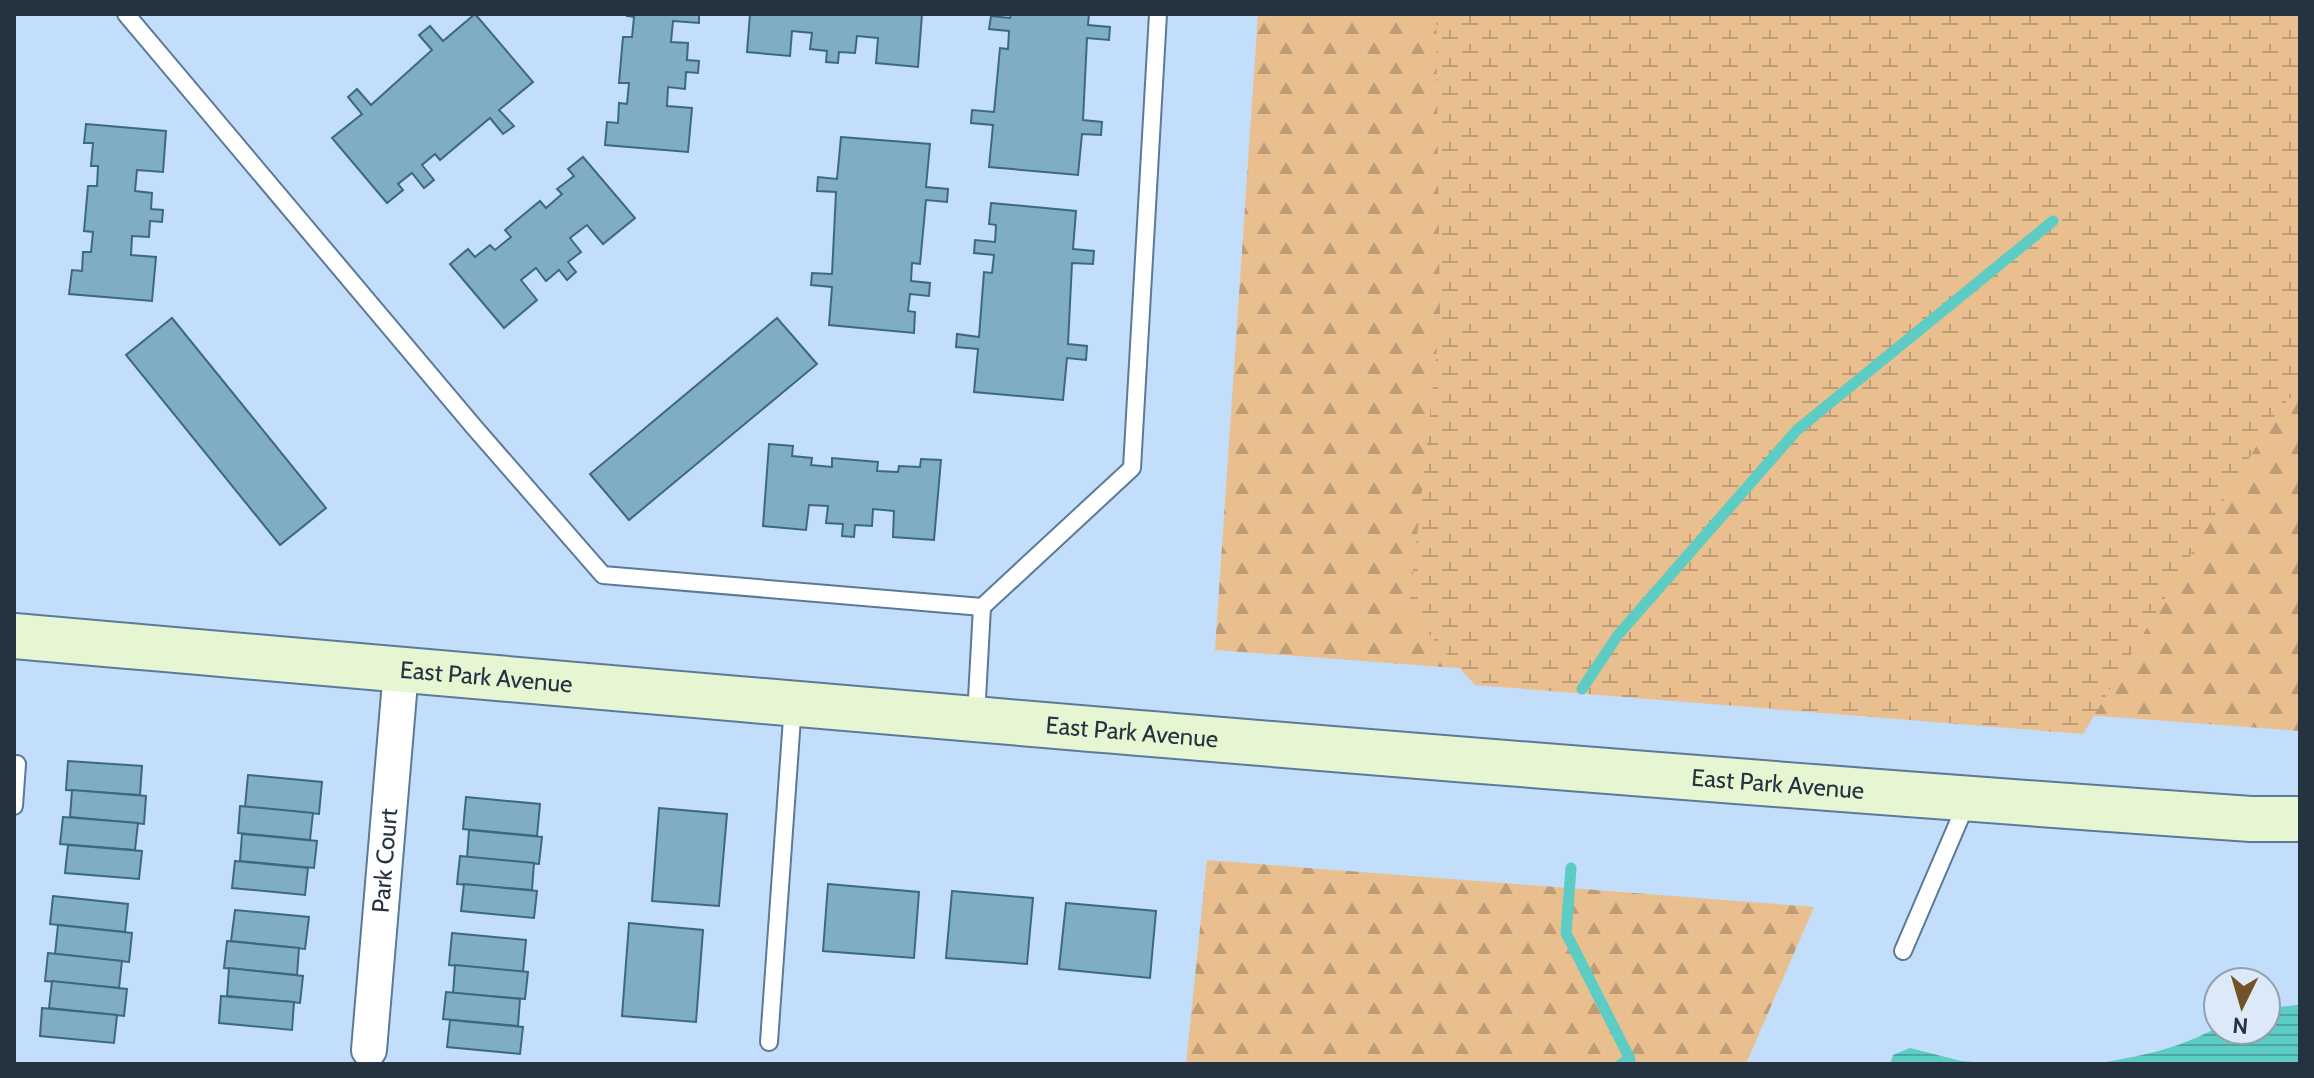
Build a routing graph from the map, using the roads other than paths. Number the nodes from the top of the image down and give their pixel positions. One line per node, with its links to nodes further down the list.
1 (126, 14): 3 (lane)
2 (1158, 14): 3 (lane)
3 (982, 607): 7 (lane)
4 (14, 636): 5 (main road, East Park Avenue)
5 (401, 670): 6 (main road, East Park Avenue); 16 (street, Park Court)
6 (793, 704): 7 (main road, East Park Avenue); 15 (lane)
7 (976, 720): 9 (main road, East Park Avenue)
8 (17, 764): 10 (lane)
9 (1968, 799): 11 (main road, East Park Avenue); 14 (lane)
10 (14, 806)
11 (2251, 819): 12 (main road, East Park Avenue); 13 (main road, East Park Avenue)
12 (2300, 819)
13 (2300, 826)
14 (1903, 951)
15 (769, 1042)
16 (369, 1050)

